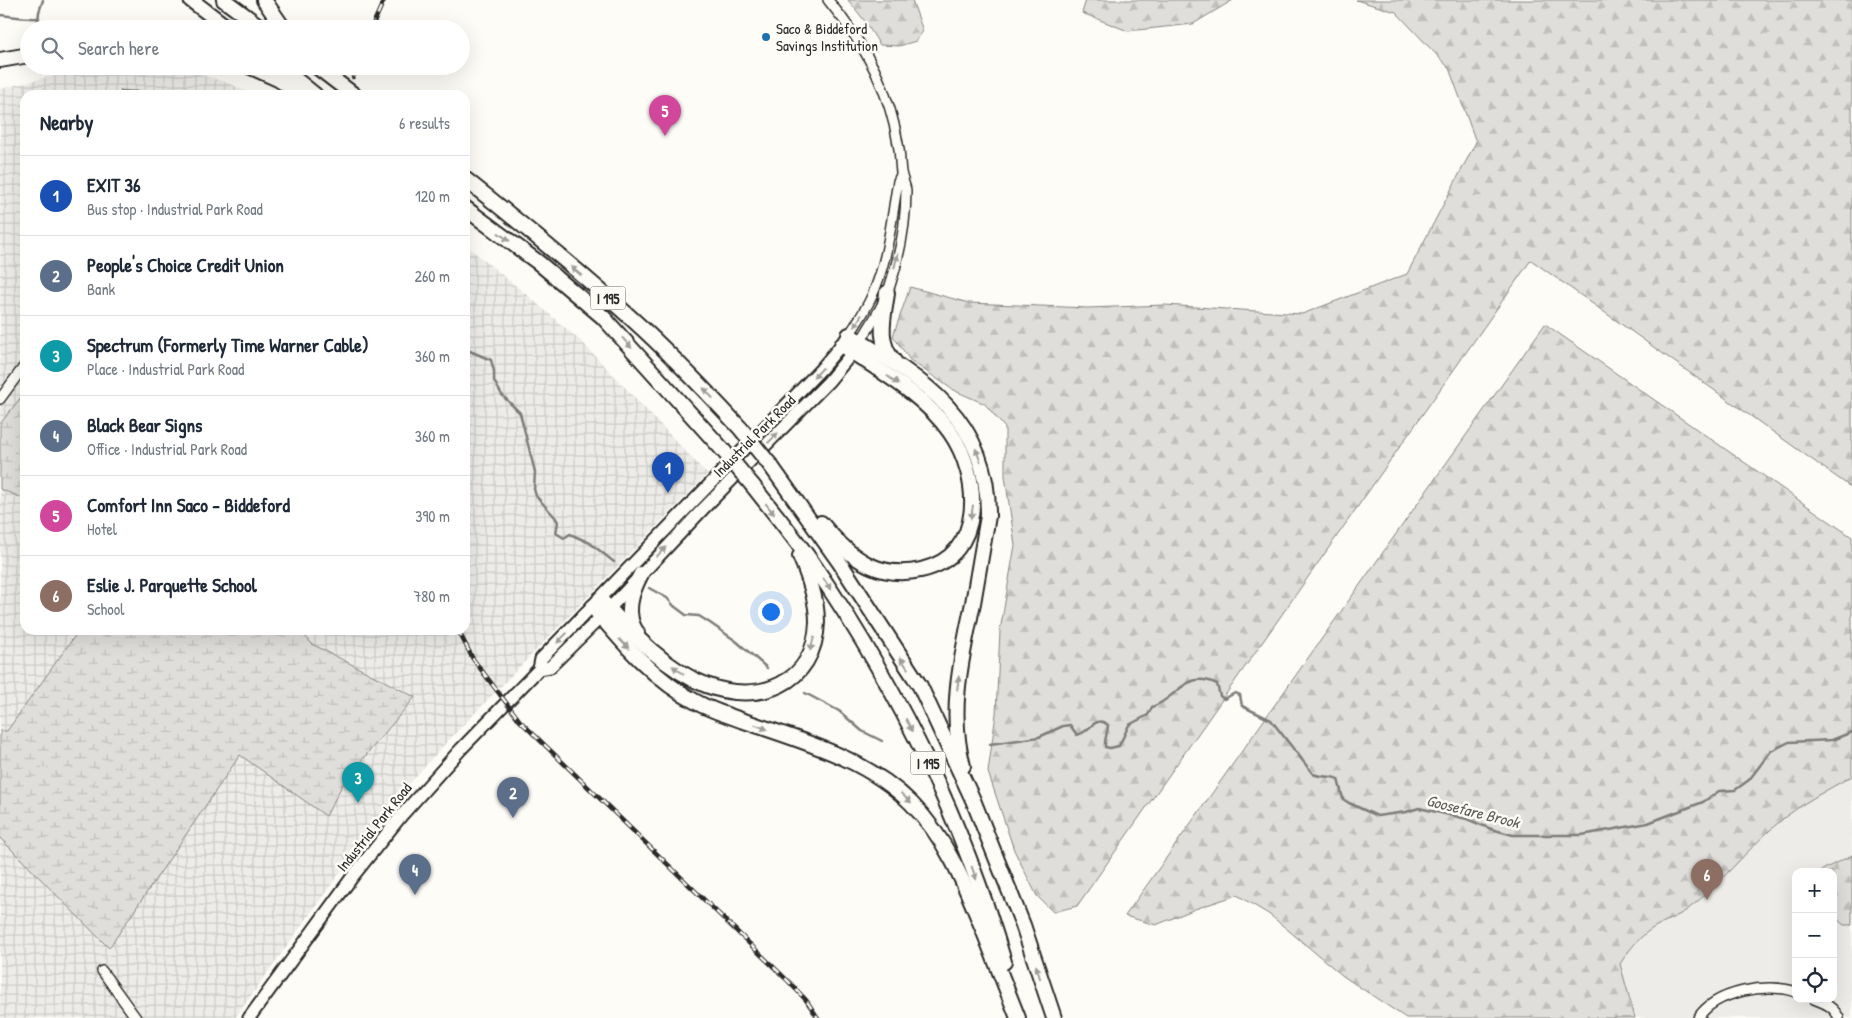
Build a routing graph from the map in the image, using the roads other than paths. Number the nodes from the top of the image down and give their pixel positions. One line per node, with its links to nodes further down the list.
1 (191, 0): 5 (highway)
2 (224, 0): 6 (highway)
3 (264, 0): 7 (highway)
4 (828, 0): 16 (street, Industrial Park Road)
5 (217, 20)
6 (251, 20)
7 (278, 20)
8 (20, 56): 9 (highway)
9 (0, 60)
10 (269, 75): 13 (highway)
11 (290, 75): 14 (highway)
12 (329, 75): 15 (highway)
13 (296, 90)
14 (309, 90)
15 (348, 90)
16 (901, 175): 19 (street, Industrial Park Road, one-way to 16); 20 (street, Industrial Park Road, one-way to 20)
17 (470, 183): 24 (highway, I 195, one-way to 17, bridge)
18 (470, 212): 25 (highway, I 195, one-way to 25, bridge)
19 (887, 293): 20 (street, Industrial Park Road); 21 (highway)
20 (851, 343): 21 (highway); 24 (highway, one-way to 24); 26 (main road, Industrial Park Road, one-way to 20); 27 (main road, Industrial Park Road, one-way to 27)
21 (903, 370): 29 (highway, one-way to 21)
22 (20, 372): 23 (street)
23 (0, 399)
24 (771, 466): 29 (highway, I 195, one-way to 24)
25 (788, 531): 28 (highway, one-way to 28); 35 (highway, I 195, one-way to 35)
26 (641, 574): 27 (main road, Industrial Park Road); 28 (highway)
27 (601, 608): 28 (highway); 34 (main road, Industrial Park Road); 35 (highway, one-way to 35)
28 (647, 645)
29 (973, 800): 36 (highway, I 195, one-way to 29)
30 (102, 971): 33 (street)
31 (1792, 991): 37 (street)
32 (1822, 1003): 38 (street)
33 (136, 1018)
34 (249, 1018)
35 (1019, 1018)
36 (1054, 1018)
37 (1698, 1018)
38 (1839, 1018)

